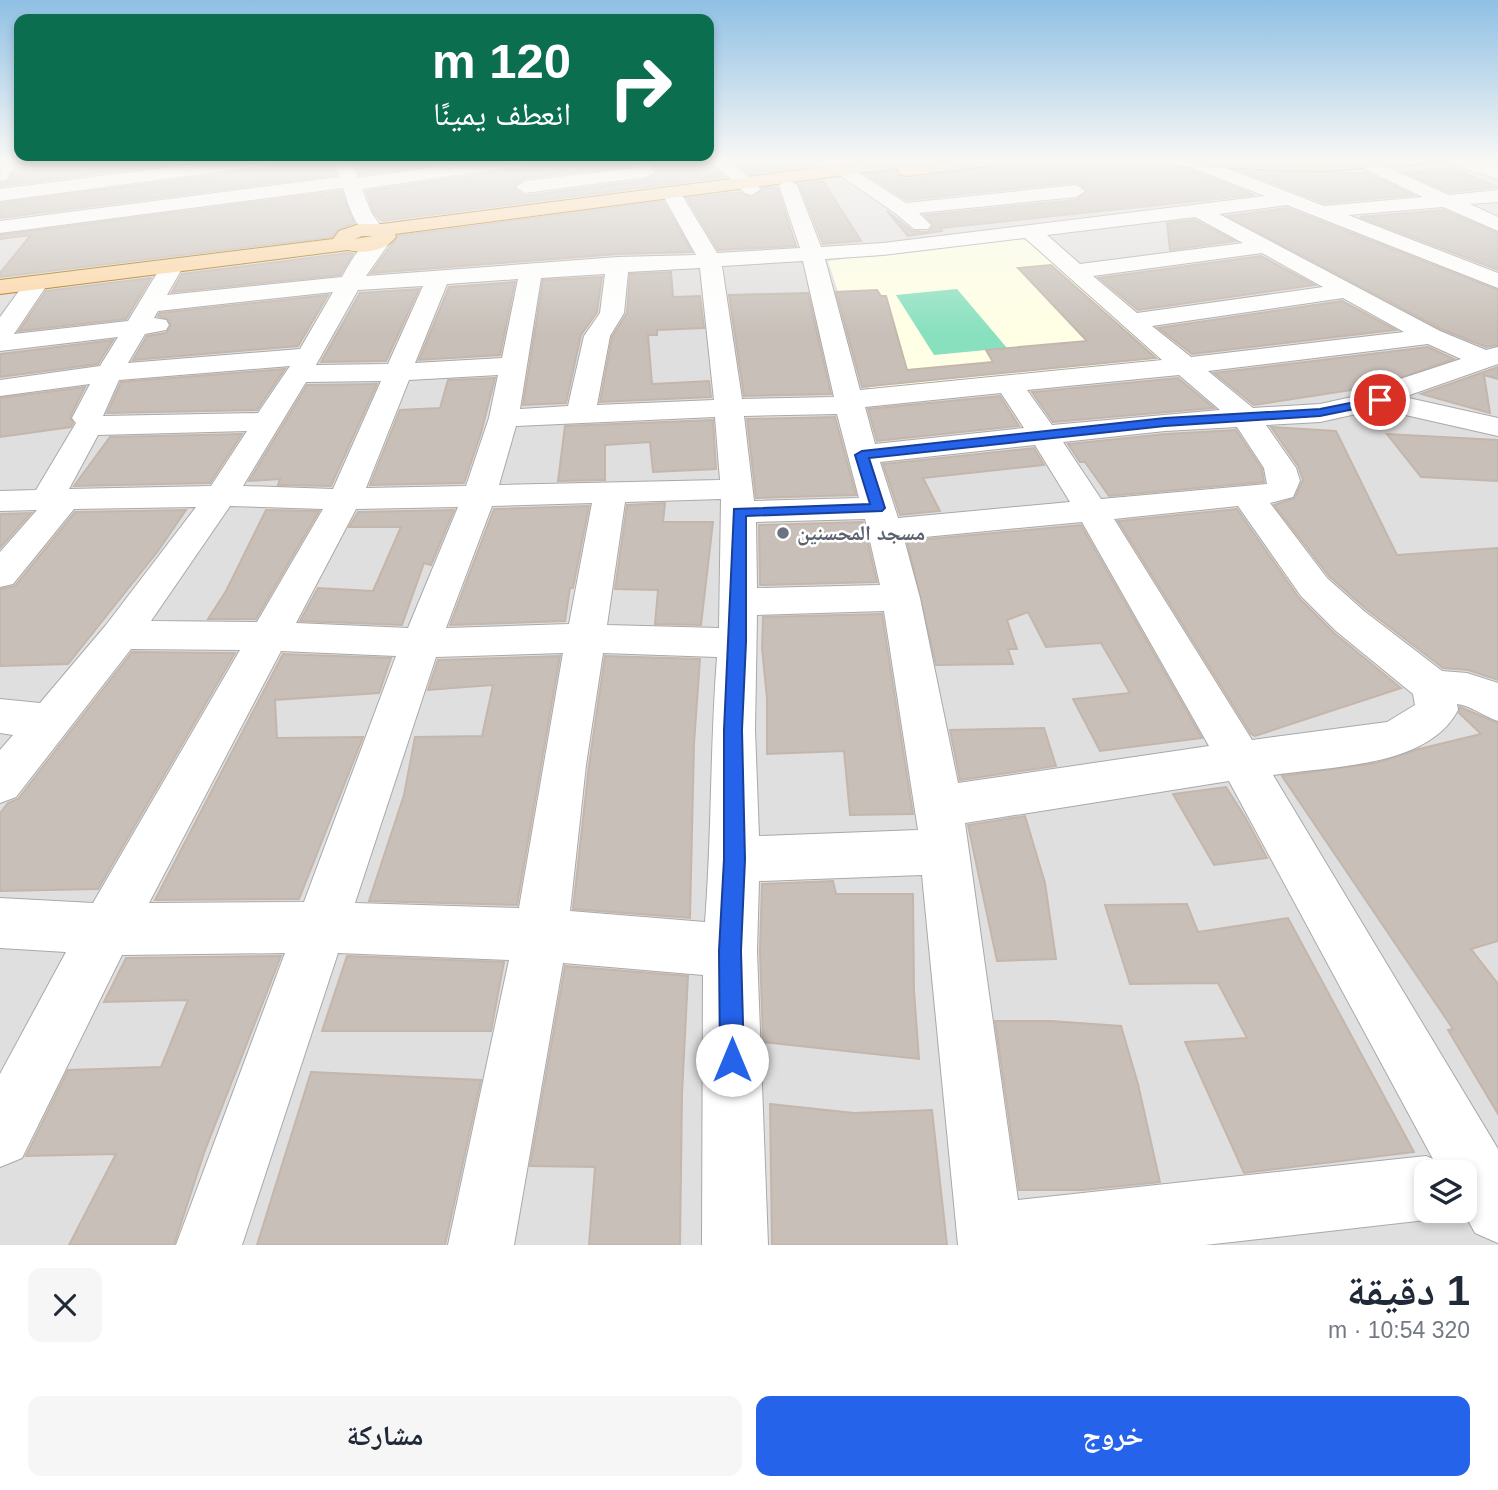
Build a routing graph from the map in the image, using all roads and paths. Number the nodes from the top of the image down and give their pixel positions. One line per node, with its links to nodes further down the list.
1 (72, 217): 16 (street)
2 (184, 217): 21 (street)
3 (357, 217): 23 (street)
4 (377, 217): 23 (street)
5 (517, 217): 23 (main road)
6 (685, 217): 26 (street)
7 (785, 217): 25 (street)
8 (912, 217): 22 (street)
9 (1100, 217): 14 (street)
10 (1146, 217): 14 (street)
11 (1210, 217): 24 (street)
12 (1334, 217): 20 (street)
13 (1480, 217): 15 (street)
14 (1104, 222): 17 (street)
15 (1498, 226): 18 (street)
16 (0, 227)
17 (1029, 230): 22 (street); 29 (street)
18 (1460, 230)
19 (1435, 233): 20 (street)
20 (1385, 237): 33 (street)
21 (0, 241)
22 (940, 241): 25 (street)
23 (361, 244): 28 (main road); 31 (main road); 32 (street); 37 (street); 39 (street); 44 (street)
24 (1262, 247): 29 (street); 36 (street)
25 (813, 255): 26 (street); 52 (street)
26 (710, 260): 27 (street); 53 (street)
27 (618, 264): 30 (street); 54 (street)
28 (173, 265): 34 (main road); 37 (street)
29 (1077, 271): 38 (street)
30 (531, 272): 32 (street); 45 (street)
31 (0, 279)
32 (437, 280): 47 (street)
33 (1498, 281)
34 (37, 282): 35 (main road); 40 (street)
35 (0, 287)
36 (1345, 291): 38 (street); 41 (street)
37 (152, 304): 39 (street)
38 (1132, 321): 46 (street)
39 (137, 327): 42 (street); 48 (street)
40 (0, 335)
41 (1432, 336): 43 (street); 46 (street)
42 (0, 343)
43 (1492, 358): 51 (street)
44 (303, 365): 47 (street); 48 (street); 57 (street)
45 (512, 366): 47 (street); 56 (street)
46 (1186, 366): 49 (street); 55 (street)
47 (400, 372): 66 (street)
48 (110, 373): 50 (street); 58 (street)
49 (1009, 385): 52 (street); 60 (street)
50 (0, 388)
51 (1380, 400): 55 (street); 59 (street)
52 (850, 403): 53 (street); 61 (street)
53 (729, 408): 54 (street); 67 (street)
54 (581, 415): 56 (street)
55 (1245, 416): 60 (street); 63 (street)
56 (504, 418): 65 (street)
57 (266, 422): 58 (street); 64 (street)
58 (90, 423): 69 (street)
59 (1498, 427)
60 (1045, 435): 61 (street); 70 (street)
61 (862, 455): 71 (street)
62 (610, 493): 65 (street); 67 (street); 77 (street)
63 (1246, 494): 70 (street); 79 (street)
64 (221, 496): 66 (street); 69 (street); 75 (street)
65 (479, 496): 66 (street); 78 (street)
66 (345, 499): 76 (street)
67 (738, 500): 71 (street); 74 (street)
68 (0, 501): 69 (street)
69 (55, 501): 72 (street)
70 (1093, 510): 71 (street); 83 (street)
71 (881, 519): 73 (street)
72 (0, 575)
73 (901, 598): 74 (street); 85 (street)
74 (737, 622): 77 (street); 86 (street)
75 (120, 635): 76 (street); 82 (street)
76 (269, 636): 78 (street); 89 (street)
77 (586, 638): 78 (street); 90 (street)
78 (421, 643): 88 (street)
79 (1433, 687): 80 (street); 83 (street)
80 (1498, 704)
81 (0, 716): 82 (street)
82 (51, 722): 84 (street)
83 (1242, 762): 85 (street); 93 (street)
84 (0, 783)
85 (941, 829): 86 (street); 95 (street)
86 (735, 859): 91 (street)
87 (0, 923): 89 (street)
88 (319, 927): 89 (street); 90 (street); 96 (street)
89 (107, 929): 92 (street)
90 (541, 935): 91 (street); 97 (street)
91 (730, 951): 98 (street)
92 (0, 1136)
93 (1462, 1160)
94 (1414, 1186): 95 (street)
95 (991, 1240)
96 (209, 1245)
97 (481, 1245)
98 (735, 1245)

